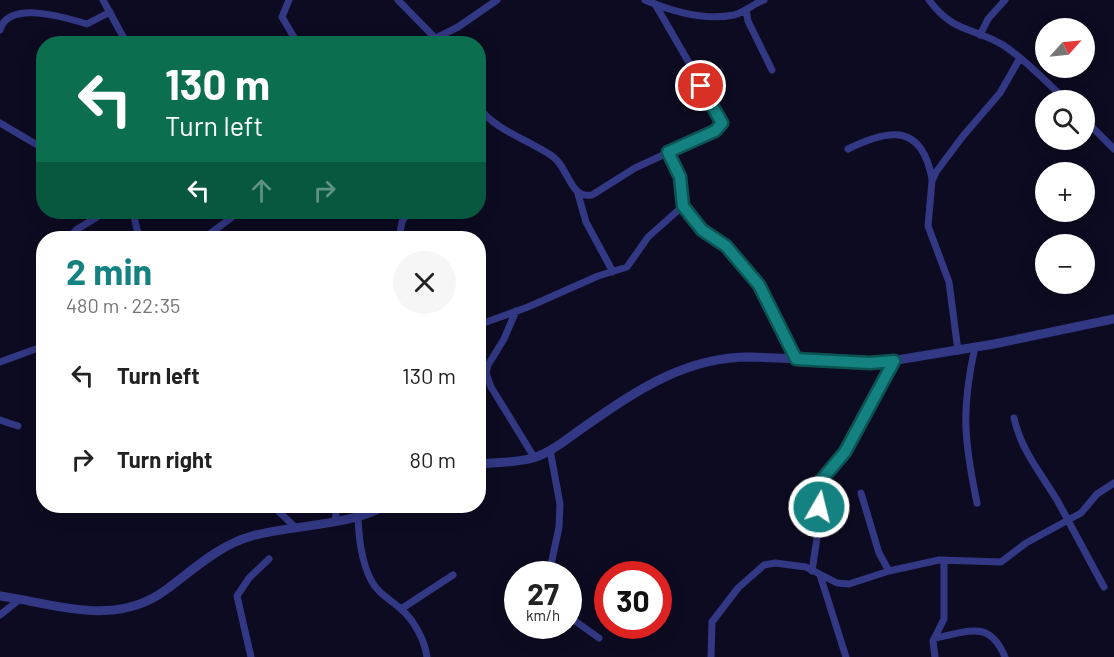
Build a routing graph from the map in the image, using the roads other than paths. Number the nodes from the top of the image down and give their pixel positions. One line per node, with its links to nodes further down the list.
1 (103, 0): 13 (street)
2 (289, 0): 17 (street)
3 (398, 0): 18 (street)
4 (482, 0): 11 (street)
5 (497, 0): 11 (street)
6 (645, 0): 10 (street)
7 (764, 0): 12 (street)
8 (929, 0): 15 (street)
9 (1005, 0): 15 (street)
10 (655, 4): 12 (street); 29 (street)
11 (489, 7): 19 (street)
12 (746, 10): 21 (street)
13 (110, 12): 14 (street); 16 (street)
14 (0, 30)
15 (980, 35): 20 (street)
16 (123, 36)
17 (293, 36)
18 (433, 36)
19 (446, 36)
20 (1020, 58): 22 (street); 30 (street)
21 (772, 70)
22 (1055, 90)
23 (486, 116): 31 (street)
24 (0, 123): 26 (street)
25 (1095, 130): 28 (street)
26 (36, 144)
27 (848, 149): 30 (street)
28 (1114, 149)
29 (668, 152): 31 (street); 32 (street)
30 (932, 181): 43 (street)
31 (578, 194): 37 (street)
32 (683, 206): 37 (street); 44 (street)
33 (94, 219): 35 (street)
34 (230, 219): 36 (street)
35 (75, 231)
36 (213, 231)
37 (613, 272): 38 (street)
38 (516, 311): 40 (street); 51 (street)
39 (1114, 319): 41 (street)
40 (486, 322)
41 (975, 347): 43 (street); 55 (street)
42 (36, 349): 46 (street)
43 (958, 351): 45 (street)
44 (796, 359): 45 (street); 50 (street)
45 (894, 361): 66 (street)
46 (0, 362)
47 (1014, 418): 60 (street)
48 (0, 420): 49 (street)
49 (18, 426)
50 (550, 450): 51 (street); 65 (street)
51 (534, 458): 52 (street)
52 (486, 463)
53 (1114, 483): 60 (street)
54 (861, 493): 67 (street)
55 (977, 502)
56 (280, 513): 62 (street)
57 (336, 513): 61 (street)
58 (368, 513): 59 (street)
59 (358, 517): 61 (street); 73 (street)
60 (1068, 520): 64 (street); 70 (street)
61 (335, 521): 62 (street)
62 (296, 528): 72 (street)
63 (269, 559): 76 (street)
64 (944, 560): 67 (street); 75 (street)
65 (552, 561)
66 (812, 571): 69 (street); 78 (street)
67 (889, 571): 69 (street)
68 (453, 575): 73 (street)
69 (820, 575): 79 (street)
70 (1104, 587)
71 (0, 596): 72 (street)
72 (20, 599): 74 (street)
73 (401, 609): 77 (street)
74 (0, 615)
75 (934, 638): 80 (street); 81 (street)
76 (251, 657)
77 (428, 657)
78 (711, 657)
79 (846, 657)
80 (935, 657)
81 (1005, 657)

